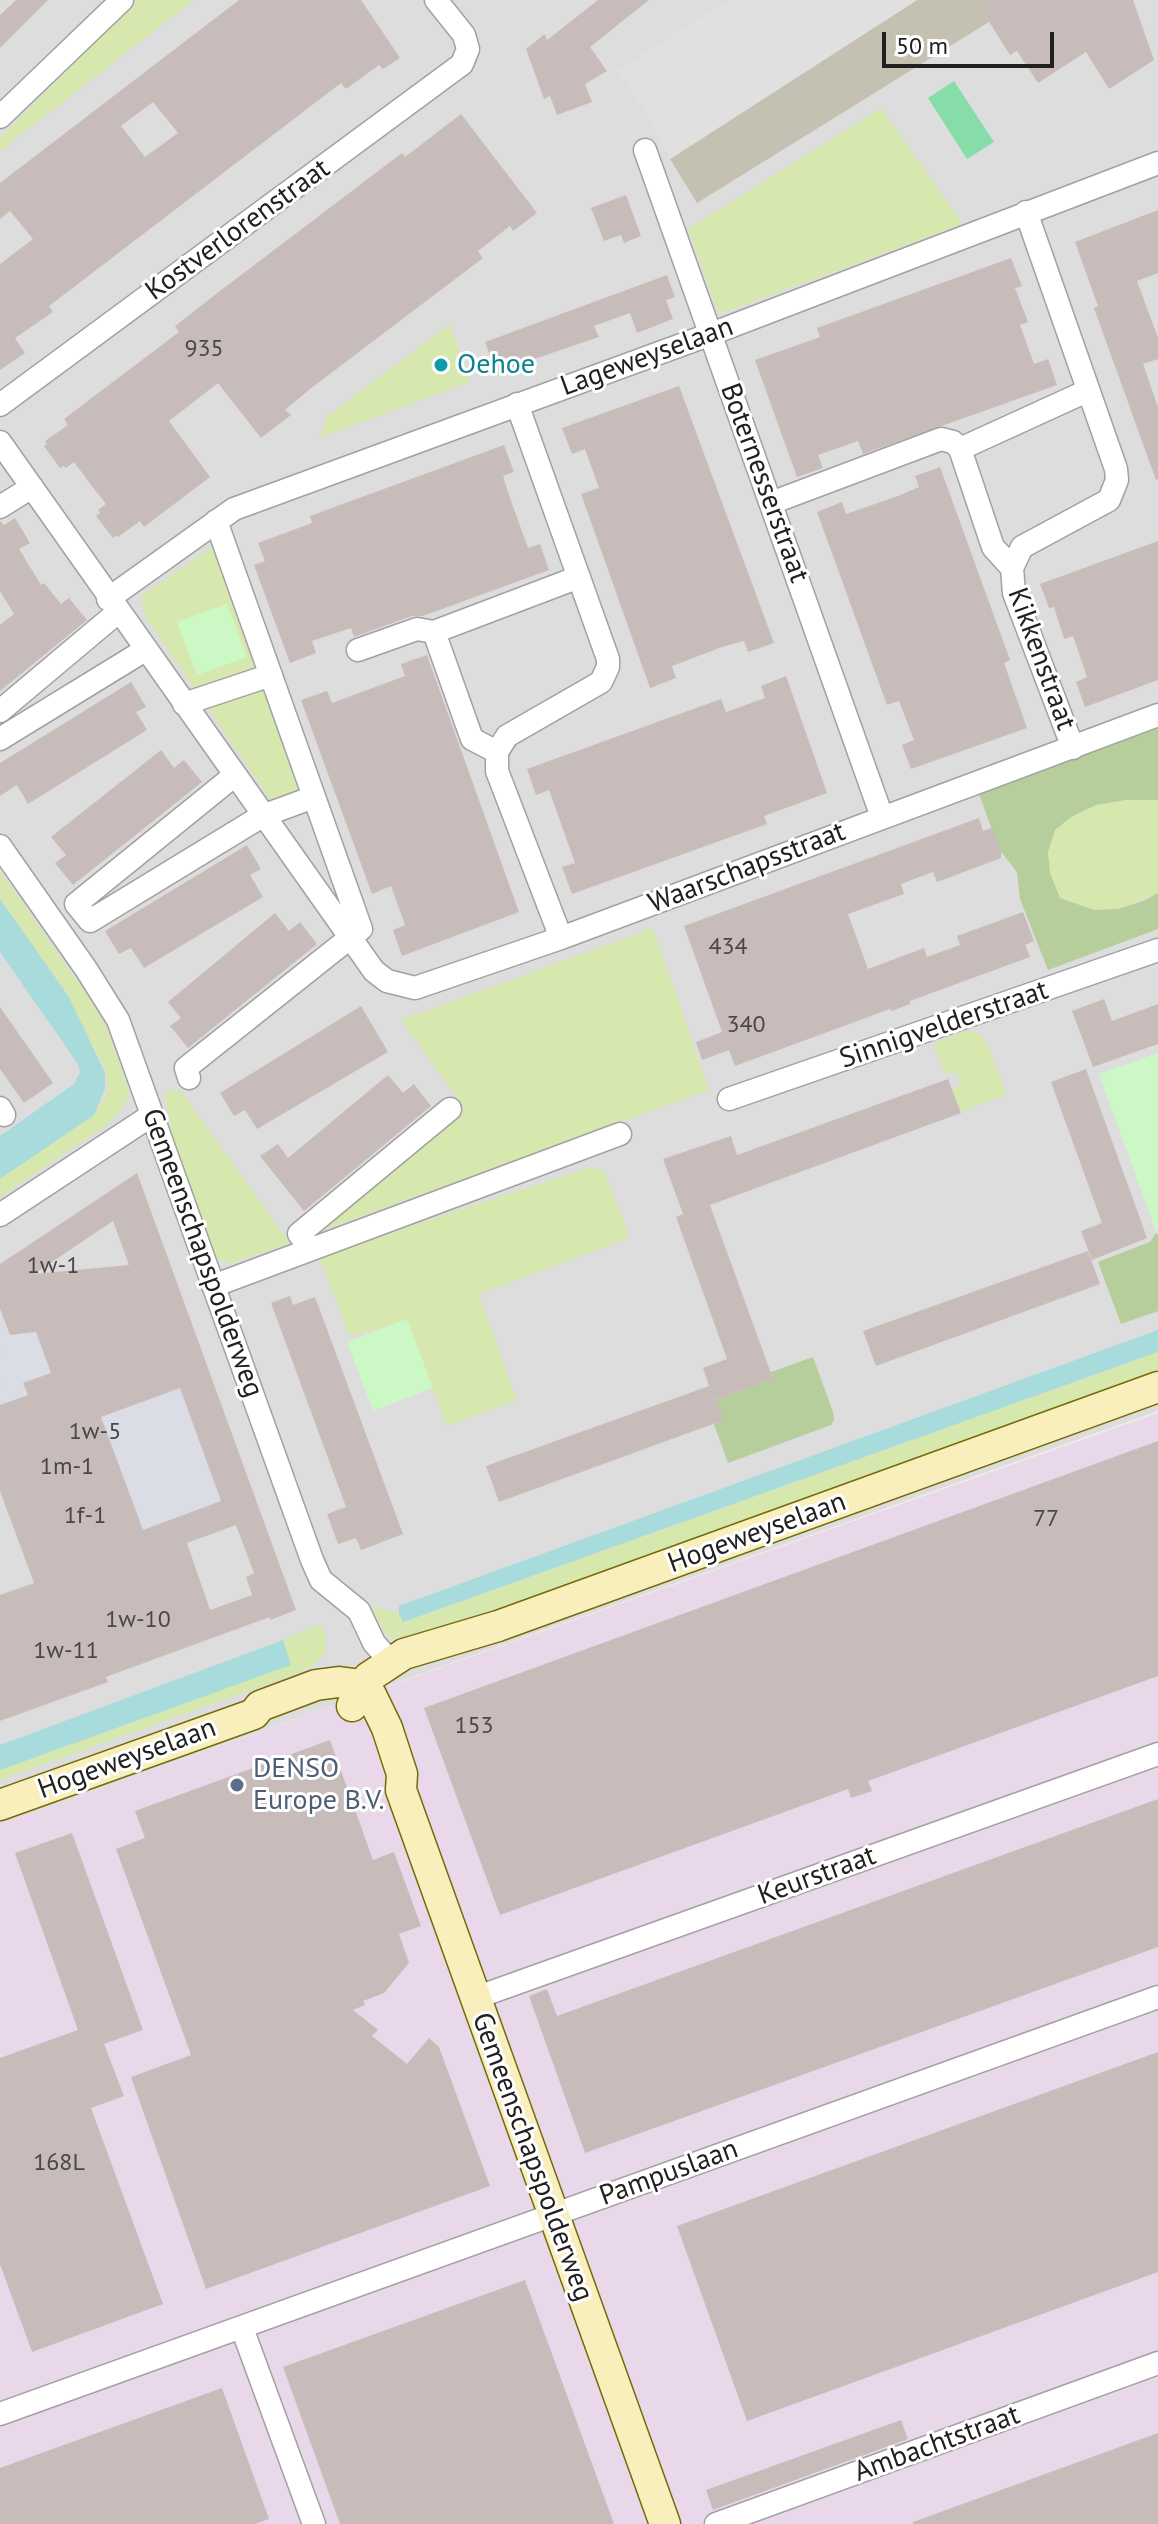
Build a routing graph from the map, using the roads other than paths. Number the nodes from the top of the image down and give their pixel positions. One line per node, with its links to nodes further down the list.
1 (122, 0): 3 (street)
2 (436, 0): 10 (street, Kostverlorenstraat)
3 (0, 117)
4 (645, 150): 7 (street, Boternesserstraat)
5 (1158, 163): 6 (street, Lageweyselaan)
6 (1026, 212): 7 (street, Lageweyselaan); 8 (street, Kikkenstraat)
7 (711, 334): 9 (street, Lageweyselaan); 14 (street, Boternesserstraat)
8 (1087, 391): 12 (street); 17 (street, Kikkenstraat)
9 (517, 404): 16 (street, Lageweyselaan); 18 (street)
10 (0, 405)
11 (2, 448): 13 (street, Waarschapsstraat)
12 (960, 449): 14 (street); 17 (street, Kikkenstraat)
13 (32, 487): 15 (street); 19 (street, Waarschapsstraat)
14 (771, 503): 33 (street, Boternesserstraat)
15 (0, 507)
16 (216, 521): 19 (street, Lageweyselaan); 23 (street)
17 (1012, 568): 28 (street, Kikkenstraat)
18 (579, 577): 20 (street); 29 (street)
19 (113, 605): 21 (street, Waarschapsstraat); 25 (street)
20 (434, 632): 22 (street); 29 (street)
21 (145, 650): 24 (street, Waarschapsstraat); 27 (street)
22 (358, 650)
23 (271, 675): 24 (street); 31 (street)
24 (184, 704): 30 (street, Waarschapsstraat)
25 (0, 711)
26 (1158, 715): 28 (street, Waarschapsstraat)
27 (0, 739)
28 (1073, 748): 33 (street, Waarschapsstraat)
29 (497, 752): 37 (street)
30 (235, 775): 32 (street, Waarschapsstraat); 35 (street)
31 (314, 797): 32 (street); 38 (street)
32 (262, 816): 35 (street); 38 (street, Waarschapsstraat)
33 (882, 817): 37 (street, Waarschapsstraat)
34 (0, 846): 36 (street, Gemeenschapspolderweg)
35 (82, 911): 36 (street)
36 (60, 930): 43 (street, Gemeenschapspolderweg)
37 (561, 938): 38 (street, Waarschapsstraat)
38 (351, 939): 40 (street)
39 (1158, 950): 41 (street, Sinnigvelderstraat)
40 (189, 1078)
41 (729, 1099)
42 (450, 1109): 46 (street)
43 (152, 1115): 45 (street); 47 (street, Gemeenschapspolderweg)
44 (620, 1134): 46 (street)
45 (0, 1215)
46 (311, 1249): 47 (street)
47 (213, 1286): 49 (street, Gemeenschapspolderweg)
48 (1158, 1387): 49 (main road, Hogeweyselaan)
49 (390, 1661): 50 (main road, Hogeweyselaan)
50 (357, 1696): 52 (main road, Hogeweyselaan); 54 (main road, Gemeenschapspolderweg)
51 (1158, 1754): 54 (street, Keurstraat)
52 (0, 1805)
53 (1158, 1997): 55 (street, Pampuslaan)
54 (475, 1998): 55 (main road, Gemeenschapspolderweg)
55 (553, 2215): 56 (street, Pampuslaan); 60 (main road, Gemeenschapspolderweg)
56 (242, 2328): 58 (street, Pampuslaan); 59 (street)
57 (1158, 2363): 61 (street, Ambachtstraat)
58 (0, 2414)
59 (314, 2524)
60 (665, 2524)
61 (716, 2524)

